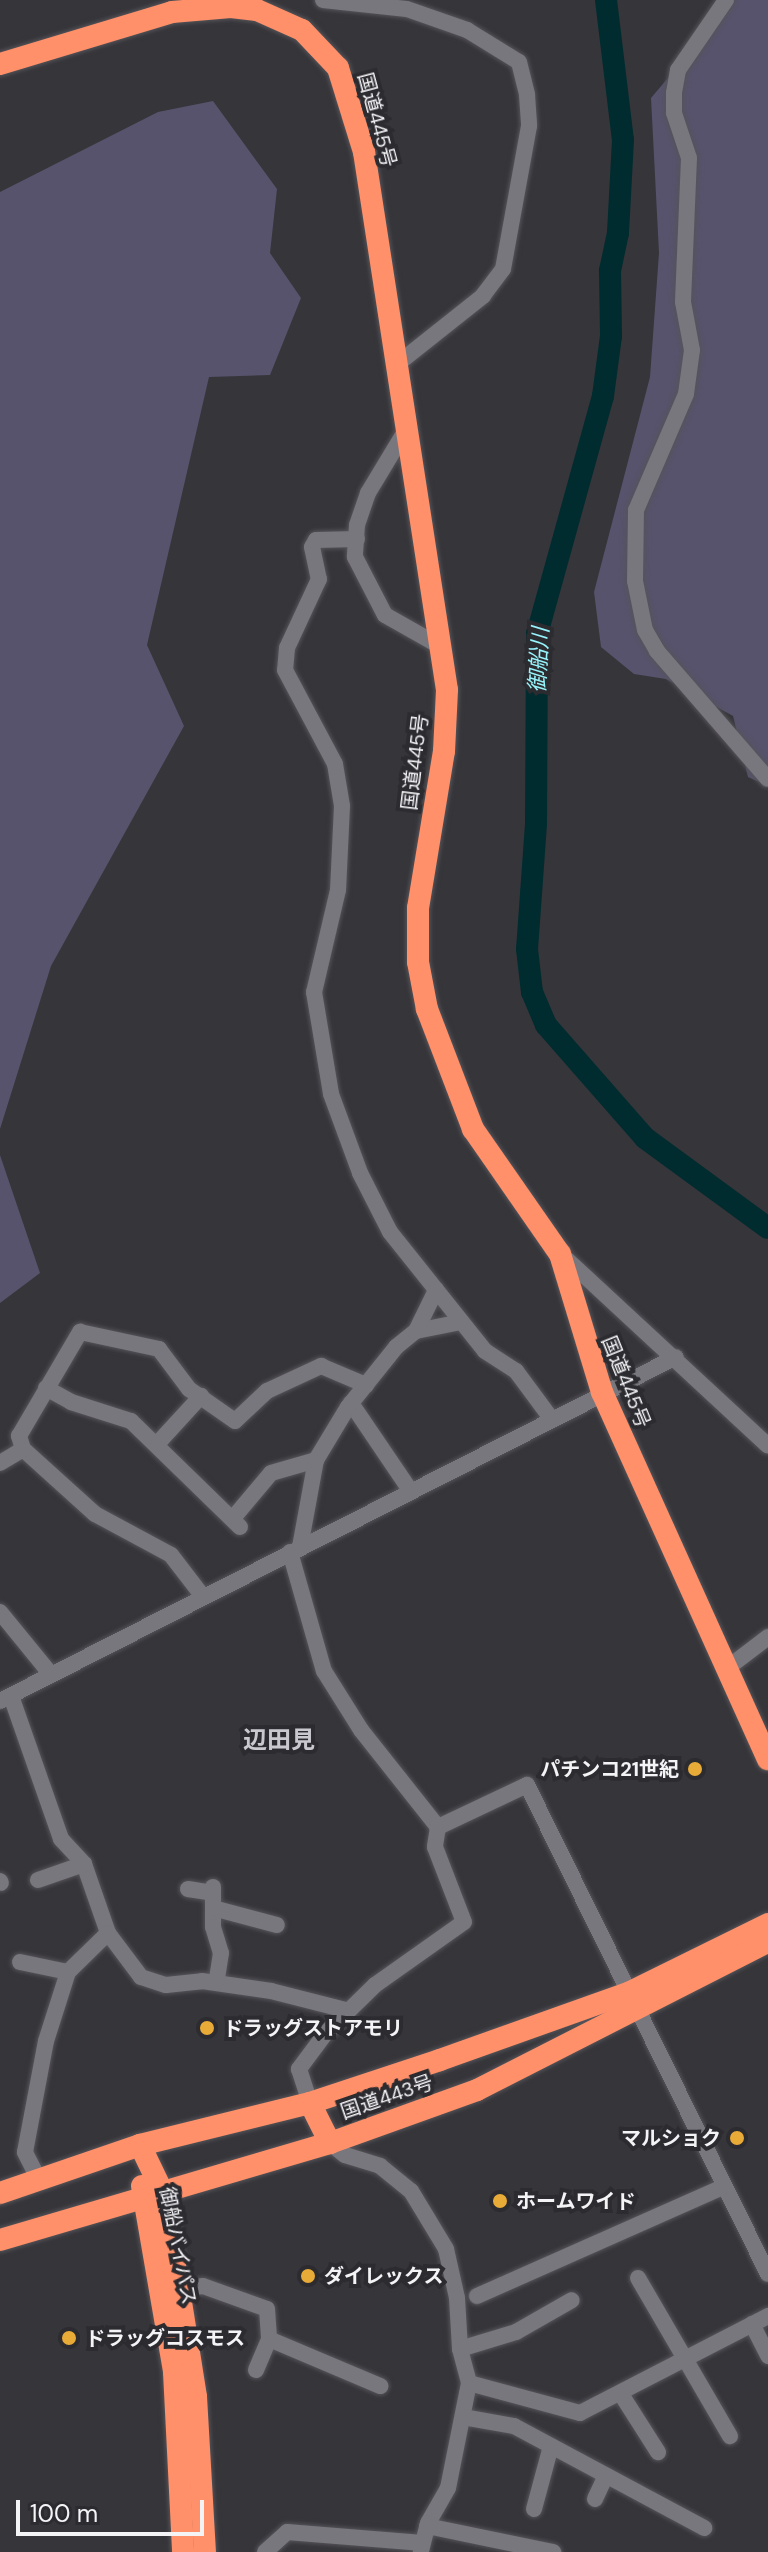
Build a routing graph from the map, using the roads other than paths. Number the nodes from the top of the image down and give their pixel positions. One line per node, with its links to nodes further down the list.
1 (323, 0): 5 (street)
2 (726, 0): 9 (street)
3 (260, 5): 4 (highway, 国道445号); 5 (highway, 国道445号)
4 (0, 64)
5 (396, 365): 6 (highway, 国道445号)
6 (406, 430): 7 (street); 8 (highway, 国道445号)
7 (357, 539): 8 (street); 11 (street)
8 (440, 646): 10 (highway, 国道445号)
9 (768, 779)
10 (560, 1254): 14 (street); 17 (highway, 国道445号)
11 (436, 1290): 12 (street); 13 (street)
12 (461, 1322): 13 (street); 20 (street)
13 (416, 1331): 15 (street)
14 (676, 1357): 17 (street); 22 (street)
15 (366, 1385): 18 (street); 19 (street)
16 (46, 1388): 18 (street); 21 (street); 23 (street)
17 (602, 1392): 20 (street); 31 (highway, 国道445号)
18 (201, 1396): 21 (street)
19 (351, 1403): 24 (street); 26 (street)
20 (550, 1417): 26 (street)
21 (158, 1443): 24 (street)
22 (768, 1446)
23 (23, 1449): 25 (street); 28 (street)
24 (316, 1460): 27 (street)
25 (0, 1463)
26 (410, 1490): 27 (street)
27 (295, 1550): 28 (street); 35 (street)
28 (201, 1594): 32 (street)
29 (0, 1612): 32 (street)
30 (768, 1637): 31 (street)
31 (726, 1669): 34 (highway, 国道445号)
32 (49, 1672): 33 (street)
33 (6, 1698): 36 (street)
34 (768, 1759)
35 (438, 1827): 47 (street); 48 (street)
36 (84, 1864): 37 (street); 42 (street)
37 (38, 1880)
38 (188, 1889): 39 (street)
39 (213, 1896): 41 (street); 46 (street)
40 (768, 1924): 47 (highway, 国道443号)
41 (277, 1925)
42 (108, 1933): 45 (street); 46 (street)
43 (768, 1942): 47 (highway, 国道443号)
44 (20, 1962): 45 (street)
45 (68, 1972): 52 (street)
46 (216, 1983): 48 (street)
47 (632, 2003): 49 (highway, 国道443号); 50 (highway, 国道443号); 53 (street)
48 (346, 2010): 49 (street)
49 (310, 2103): 50 (highway); 51 (highway, 国道443号)
50 (330, 2143): 55 (highway, 国道443号); 65 (street)
51 (140, 2145): 52 (highway, 国道443号); 55 (highway, 御船バイパス)
52 (38, 2178): 54 (highway, 国道443号)
53 (723, 2187): 57 (street); 60 (street)
54 (0, 2193)
55 (153, 2195): 56 (highway, 国道443号); 59 (highway); 82 (highway, 御船バイパス)
56 (0, 2240)
57 (768, 2274)
58 (638, 2278): 67 (street)
59 (179, 2289): 64 (street); 83 (highway)
60 (477, 2296)
61 (572, 2300): 65 (street)
62 (768, 2316): 63 (street)
63 (752, 2324): 66 (street); 67 (street)
64 (269, 2339): 68 (street); 70 (street)
65 (460, 2349): 69 (street)
66 (768, 2356)
67 (685, 2359): 71 (street); 73 (street)
68 (256, 2370)
69 (469, 2383): 71 (street); 72 (street)
70 (380, 2386)
71 (621, 2394): 75 (street)
72 (463, 2417): 74 (street); 79 (street)
73 (730, 2436)
74 (551, 2446): 76 (street); 78 (street)
75 (658, 2452)
76 (606, 2475): 77 (street); 80 (street)
77 (595, 2499)
78 (534, 2509)
79 (427, 2526): 81 (street); 85 (street)
80 (704, 2528)
81 (422, 2548): 84 (street)
82 (183, 2552)
83 (205, 2552)
84 (265, 2552)
85 (553, 2552)

